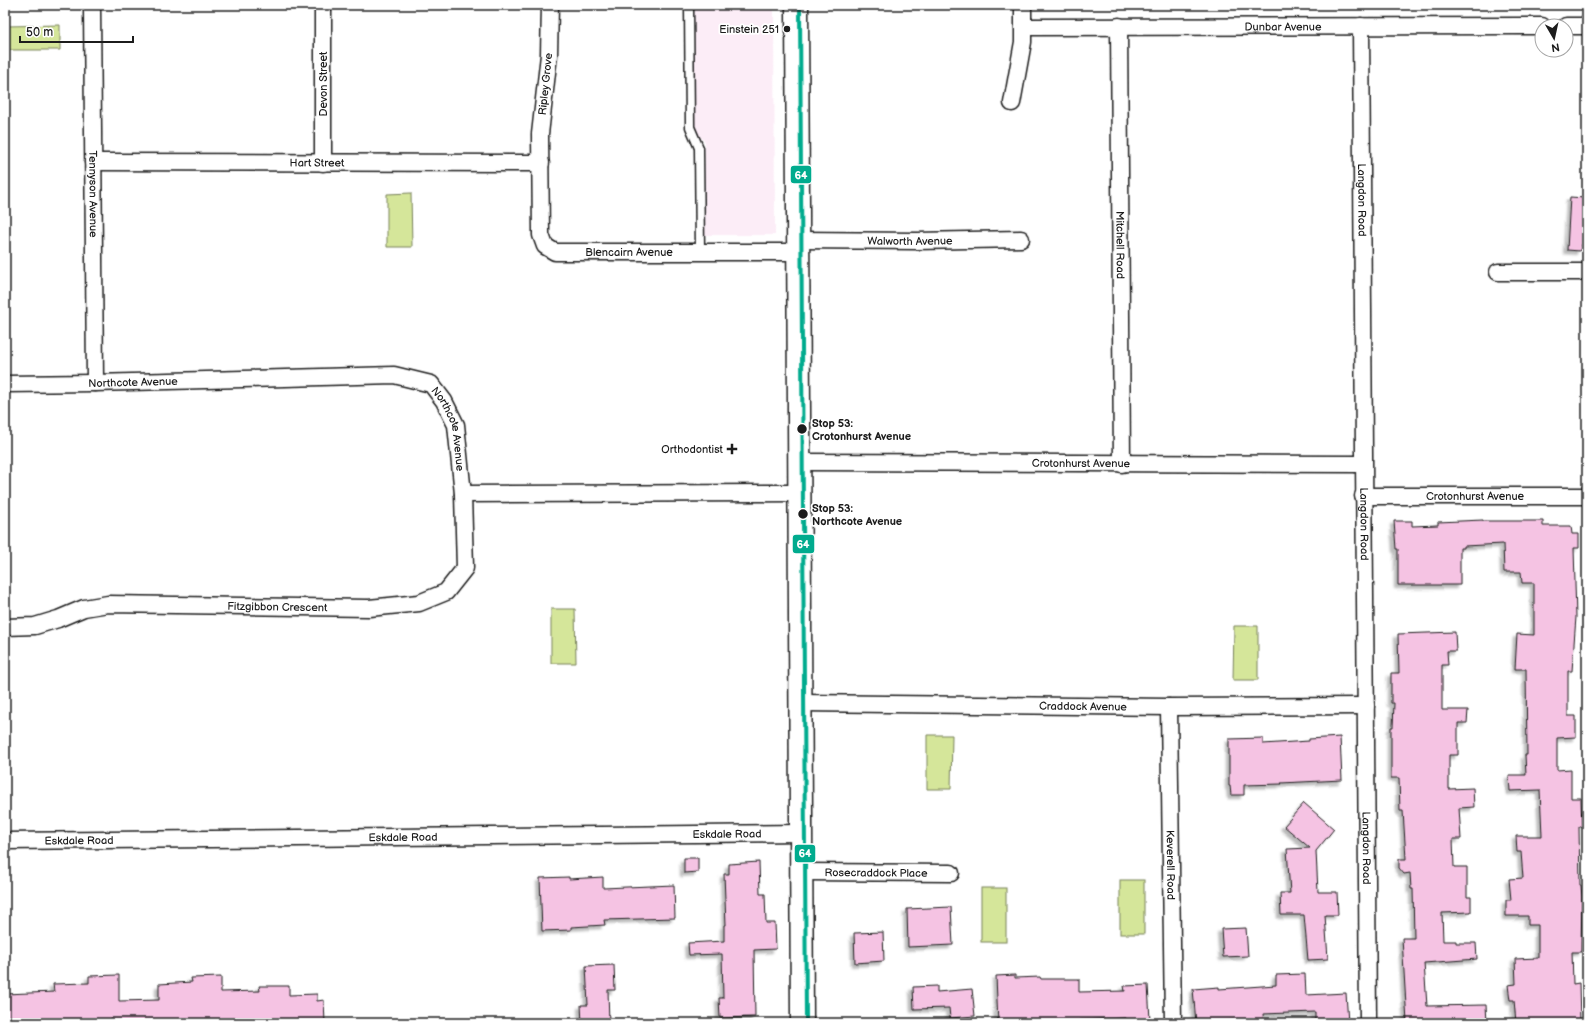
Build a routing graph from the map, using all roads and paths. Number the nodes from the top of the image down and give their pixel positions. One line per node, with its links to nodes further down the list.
1 (92, 5): 14 (street, Tennyson Avenue)
2 (323, 5): 15 (street, Devon Street)
3 (550, 5): 16 (street, Ripley Grove)
4 (689, 5): 19 (lane)
5 (797, 5): 18 (main road)
6 (1023, 5): 12 (street)
7 (1119, 26): 8 (street, Dunbar Avenue); 12 (street, Dunbar Avenue); 25 (street, Mitchell Road)
8 (1361, 26): 9 (street, Dunbar Avenue); 26 (street, Langdon Road)
9 (1534, 26)
10 (1574, 26): 11 (street)
11 (1587, 26)
12 (1023, 27): 13 (street)
13 (1012, 103)
14 (93, 162): 15 (street, Hart Street); 22 (street, Tennyson Avenue)
15 (323, 163): 16 (street, Hart Street)
16 (541, 163): 19 (street, Blencairn Avenue)
17 (1021, 240): 18 (street, Walworth Avenue)
18 (798, 246): 19 (street, Blencairn Avenue); 24 (main road)
19 (700, 252)
20 (1498, 272): 21 (street)
21 (1587, 272)
22 (94, 383): 23 (street, Northcote Avenue); 28 (street, Northcote Avenue)
23 (5, 384)
24 (799, 462): 25 (street, Crotonhurst Avenue); 27 (main road)
25 (1122, 464): 26 (street, Crotonhurst Avenue)
26 (1363, 464): 29 (street, Langdon Road)
27 (800, 493): 28 (street); 32 (main road)
28 (464, 494): 31 (street, Fitzgibbon Crescent)
29 (1363, 496): 30 (street, Crotonhurst Avenue); 33 (street, Langdon Road)
30 (1587, 496)
31 (5, 626)
32 (801, 703): 34 (street, Craddock Avenue); 35 (main road)
33 (1366, 706): 34 (street, Craddock Avenue); 41 (street, Langdon Road)
34 (1168, 707): 40 (street, Keverell Road)
35 (801, 833): 36 (street, Eskdale Road); 37 (main road)
36 (5, 842)
37 (802, 872): 38 (street, Rosecraddock Place); 39 (main road)
38 (951, 873)
39 (802, 1023)
40 (1173, 1023)
41 (1368, 1023)

